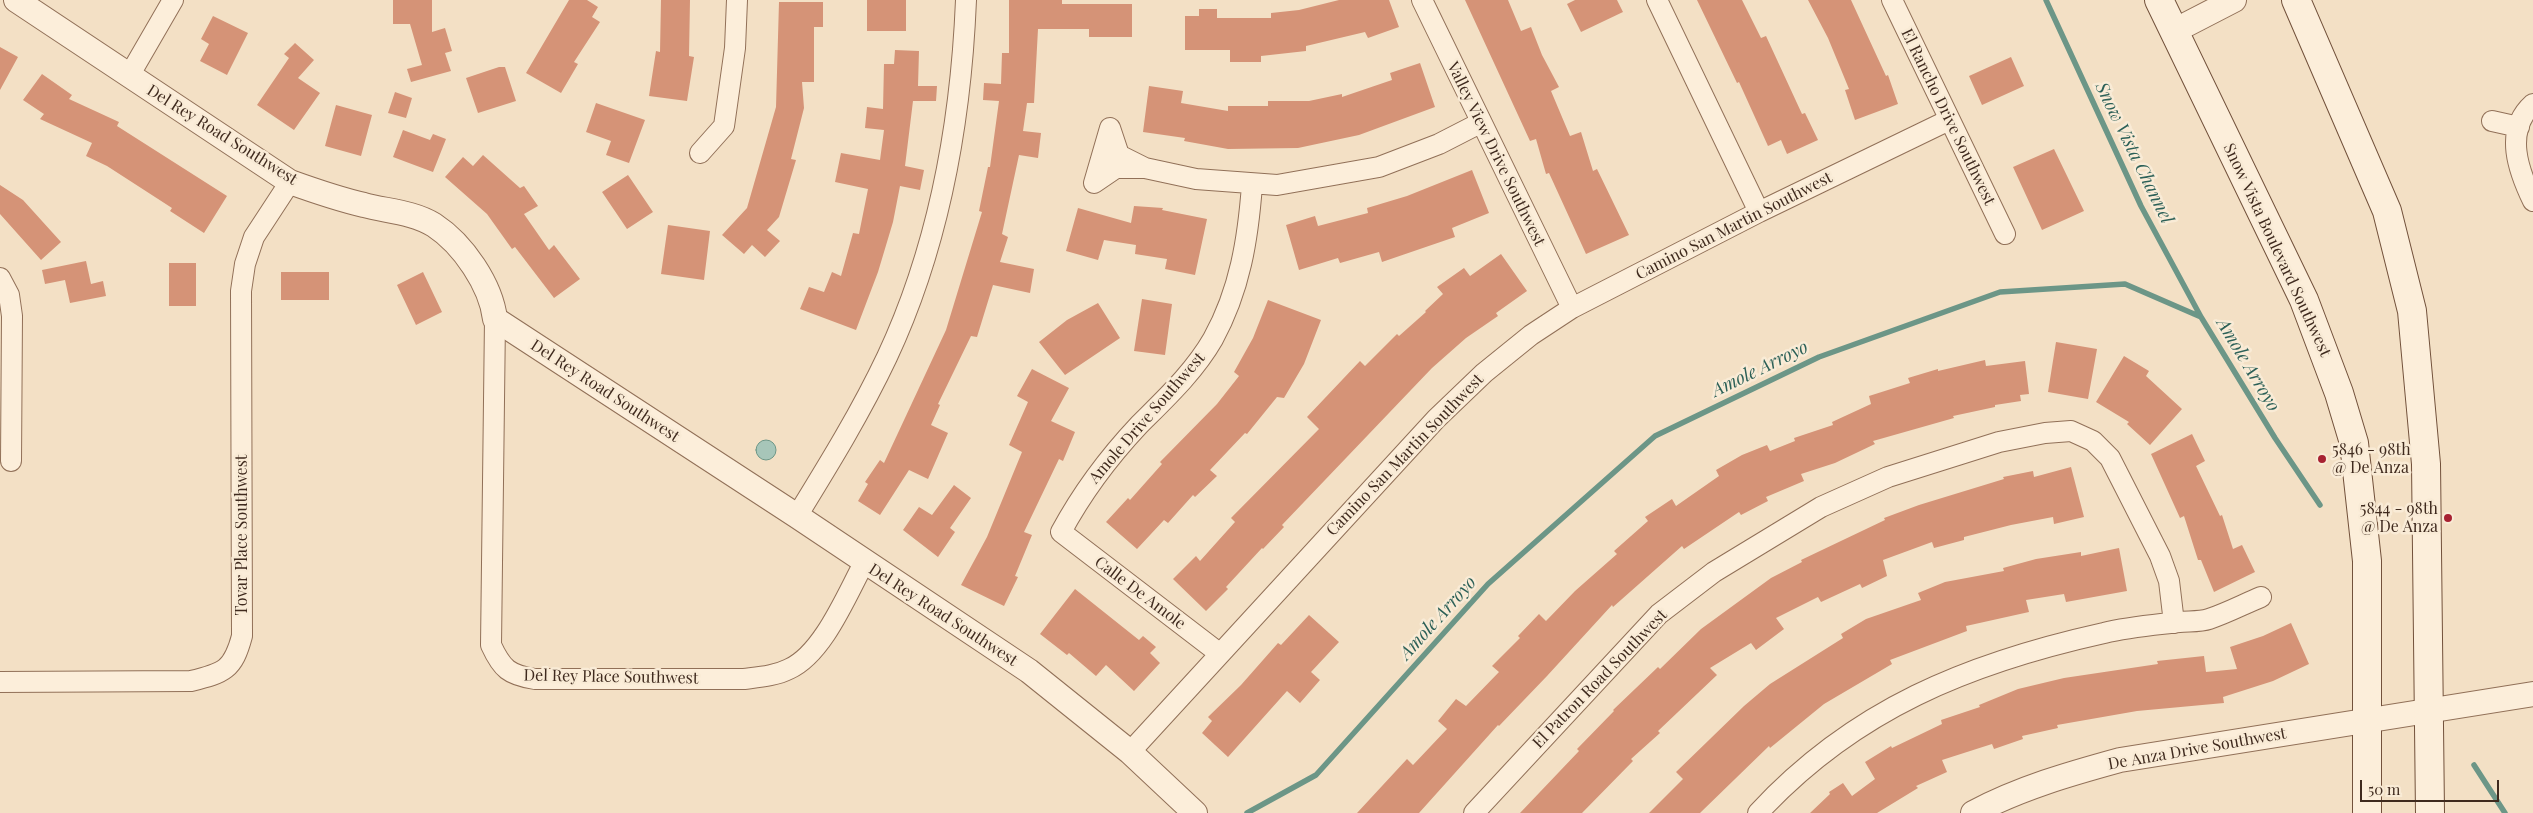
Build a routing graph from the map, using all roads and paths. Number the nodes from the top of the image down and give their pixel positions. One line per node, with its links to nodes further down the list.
1 (16, 0): 12 (street, Del Rey Road Southwest)
2 (173, 0): 12 (street)
3 (737, 0): 18 (street)
4 (966, 0): 29 (street)
5 (1422, 0): 16 (street, Valley View Drive Southwest)
6 (1657, 0): 23 (street)
7 (1892, 0): 14 (street, El Rancho Drive Southwest)
8 (2159, 0): 11 (main road, Snow Vista Boulevard Southwest)
9 (2234, 0): 11 (street)
10 (2296, 0): 37 (main road)
11 (2174, 32): 38 (main road, Snow Vista Boulevard Southwest)
12 (129, 76): 20 (street, Del Rey Road Southwest)
13 (2533, 104): 17 (street)
14 (1949, 120): 23 (street, Camino San Martin Southwest); 24 (street, El Rancho Drive Southwest)
15 (2492, 121): 17 (street)
16 (1480, 123): 21 (street); 26 (street, Valley View Drive Southwest)
17 (2519, 127): 22 (street)
18 (700, 153)
19 (1145, 168): 21 (street)
20 (290, 182): 27 (street, Del Rey Road Southwest); 35 (street, Tovar Place Southwest)
21 (1252, 185): 30 (street, Amole Drive Southwest)
22 (2533, 201)
23 (1759, 212): 26 (street, Camino San Martin Southwest)
24 (2005, 234)
25 (0, 278): 28 (street)
26 (1572, 308): 34 (street, Camino San Martin Southwest)
27 (495, 319): 29 (street, Del Rey Road Southwest); 31 (street, Del Rey Place Southwest)
28 (11, 461)
29 (797, 516): 31 (street, Del Rey Road Southwest)
30 (1061, 532): 34 (street, Calle De Amole)
31 (864, 563): 39 (street, Del Rey Road Southwest)
32 (2262, 597): 33 (street)
33 (2174, 623): 41 (street, El Patron Road Southwest); 42 (street)
34 (1219, 653): 39 (street, Camino San Martin Southwest)
35 (0, 682)
36 (2533, 694): 37 (street, De Anza Drive Southwest)
37 (2429, 711): 38 (street, De Anza Drive Southwest); 45 (main road)
38 (2366, 721): 43 (street, De Anza Drive Southwest); 44 (main road, Snow Vista Boulevard Southwest)
39 (1130, 752): 40 (street, Del Rey Road Southwest)
40 (1195, 813)
41 (1474, 813)
42 (1758, 813)
43 (1973, 813)
44 (2367, 813)
45 (2430, 813)

